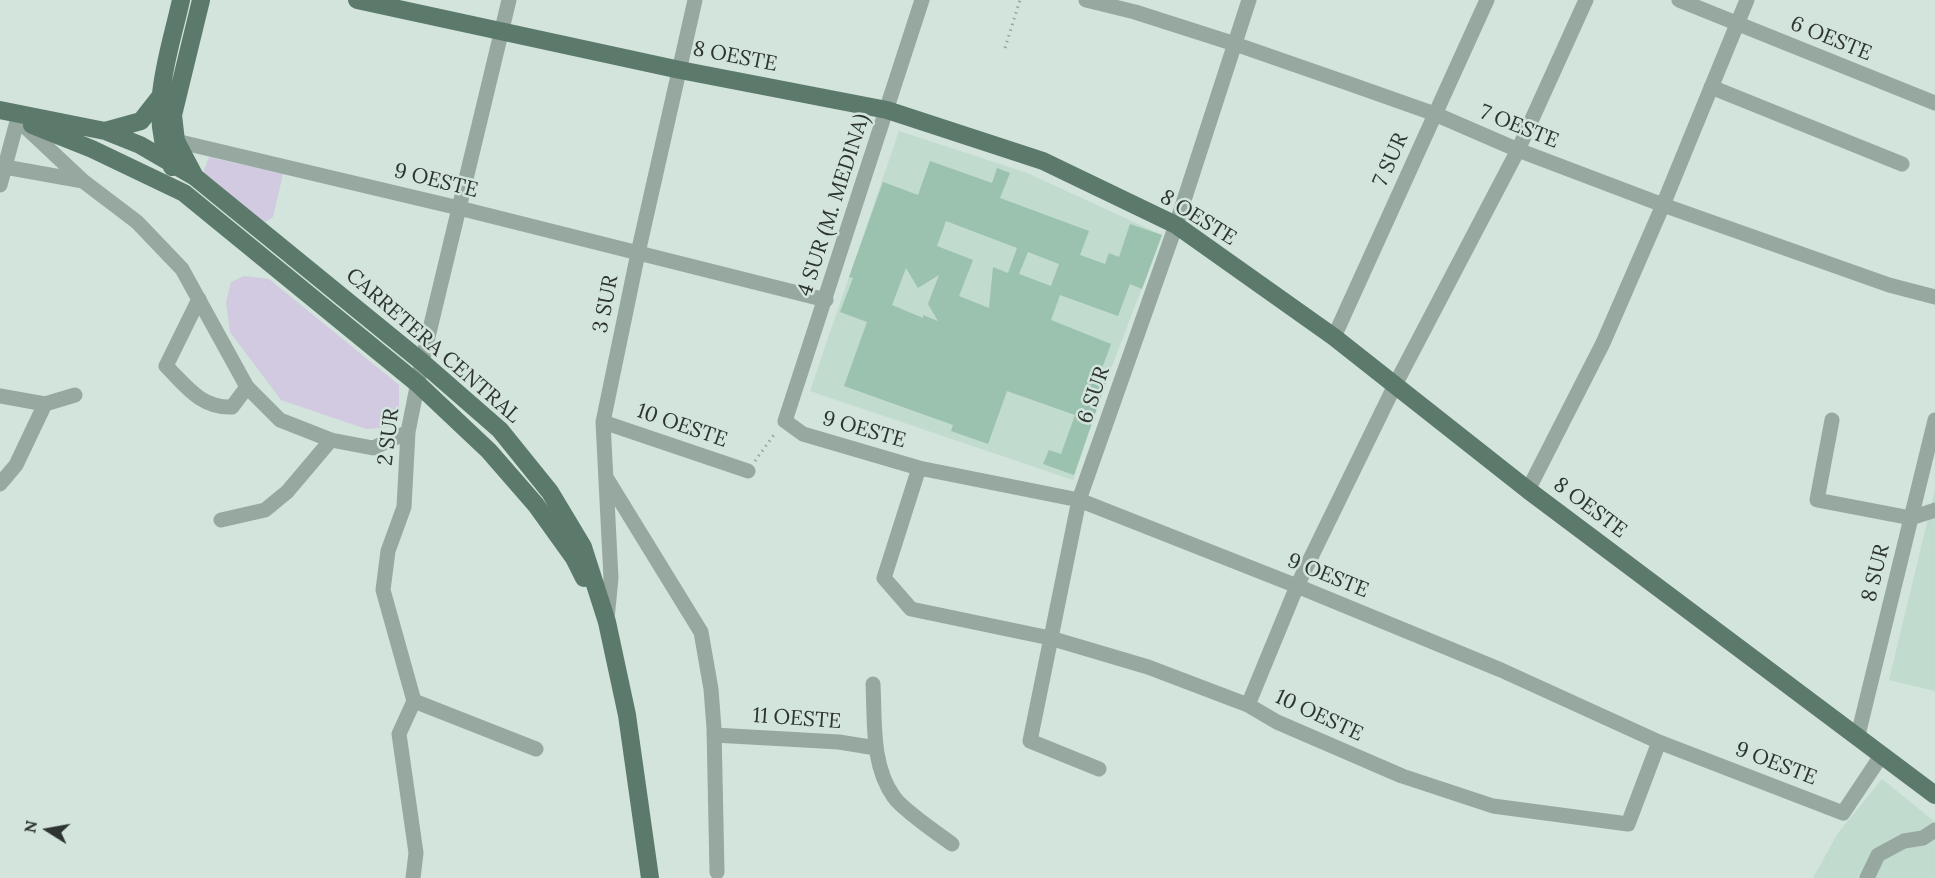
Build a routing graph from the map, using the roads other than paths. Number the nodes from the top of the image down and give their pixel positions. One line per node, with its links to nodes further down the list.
1 (181, 0): 19 (main road)
2 (201, 0): 26 (main road)
3 (357, 0): 15 (main road, 8 OESTE)
4 (509, 0): 15 (street, 2 SUR)
5 (696, 0): 17 (street, 3 SUR)
6 (922, 0): 21 (street, 4 SUR (M. MEDINA))
7 (1086, 0): 13 (street, 7 OESTE)
8 (1249, 0): 16 (street, 6 SUR)
9 (1487, 0): 23 (street, 7 SUR)
10 (1586, 0): 29 (street)
11 (1679, 0): 14 (street, 6 OESTE)
12 (1747, 0): 14 (street)
13 (1137, 6): 16 (street, 7 OESTE)
14 (1738, 24): 18 (street); 20 (street, 6 OESTE)
15 (502, 30): 17 (main road, 8 OESTE); 38 (street, 2 SUR)
16 (1235, 44): 23 (street, 7 OESTE); 39 (street, 6 SUR)
17 (680, 70): 21 (main road, 8 OESTE); 40 (street, 3 SUR)
18 (1711, 87): 31 (street); 37 (street)
19 (159, 98): 25 (main road); 26 (main road)
20 (1935, 103)
21 (887, 110): 39 (main road, 8 OESTE); 43 (street, 4 SUR (M. MEDINA))
22 (0, 111): 24 (main road)
23 (1435, 114): 29 (street, 7 OESTE); 44 (street, 7 SUR)
24 (18, 117): 25 (main road); 28 (main road); 32 (street); 34 (street)
25 (105, 131): 27 (main road)
26 (168, 136): 27 (main road); 30 (main road); 33 (main road); 38 (street, 9 OESTE)
27 (140, 145): 28 (main road); 30 (main road)
28 (92, 149): 36 (main road)
29 (1518, 150): 37 (street, 7 OESTE); 47 (street)
30 (170, 162): 33 (main road); 36 (main road)
31 (1902, 164)
32 (5, 167): 34 (street); 35 (street)
33 (195, 177): 45 (main road, CARRETERA CENTRAL)
34 (82, 181): 42 (street)
35 (0, 185)
36 (184, 193): 46 (main road, CARRETERA CENTRAL)
37 (1663, 205): 41 (street, 7 OESTE); 62 (street)
38 (459, 208): 40 (street, 9 OESTE); 45 (street, 2 SUR)
39 (1176, 225): 44 (main road, 8 OESTE); 63 (street, 6 SUR)
40 (638, 253): 43 (street, 9 OESTE); 54 (street, 3 SUR)
41 (1935, 297)
42 (199, 299): 48 (street); 48 (street)
43 (826, 300): 55 (street, 4 SUR (M. MEDINA))
44 (1334, 337): 47 (main road, 8 OESTE)
45 (422, 362): 46 (street, 2 SUR); 68 (main road, CARRETERA CENTRAL)
46 (418, 384): 56 (street, 2 SUR); 68 (main road, CARRETERA CENTRAL)
47 (1395, 385): 62 (main road, 8 OESTE); 67 (street)
48 (247, 387): 57 (street)
49 (75, 395): 51 (street)
50 (0, 396): 51 (street)
51 (45, 404): 61 (street)
52 (1832, 420): 65 (street)
53 (1935, 420): 65 (street, 8 SUR)
54 (603, 422): 59 (street, 10 OESTE); 60 (street, 3 SUR)
55 (785, 422): 58 (street, 9 OESTE)
56 (408, 432): 57 (street); 71 (street, 2 SUR)
57 (331, 440): 66 (street)
58 (919, 468): 63 (street, 9 OESTE); 69 (street, 10 OESTE)
59 (748, 471)
60 (606, 477): 68 (street, 3 SUR); 73 (street)
61 (0, 484)
62 (1528, 490): 74 (main road, 8 OESTE)
63 (1079, 500): 67 (street, 9 OESTE); 69 (street, 6 SUR)
64 (1935, 510): 65 (street)
65 (1911, 518): 74 (street, 8 SUR)
66 (221, 520)
67 (1297, 586): 72 (street); 75 (street, 9 OESTE)
68 (607, 622): 85 (main road, CARRETERA CENTRAL)
69 (1050, 638): 72 (street, 10 OESTE); 79 (street, 6 SUR)
70 (873, 684): 76 (street)
71 (414, 700): 77 (street); 84 (street)
72 (1248, 705): 75 (street, 10 OESTE)
73 (714, 735): 76 (street, 11 OESTE); 83 (street)
74 (1858, 735): 78 (main road, 8 OESTE)
75 (1659, 742): 78 (street, 9 OESTE)
76 (876, 748): 82 (street)
77 (536, 749)
78 (1881, 756): 80 (main road, 8 OESTE)
79 (1099, 769)
80 (1935, 795)
81 (1935, 830): 86 (street)
82 (952, 844)
83 (717, 872)
84 (413, 878)
85 (650, 878)
86 (1867, 878)

